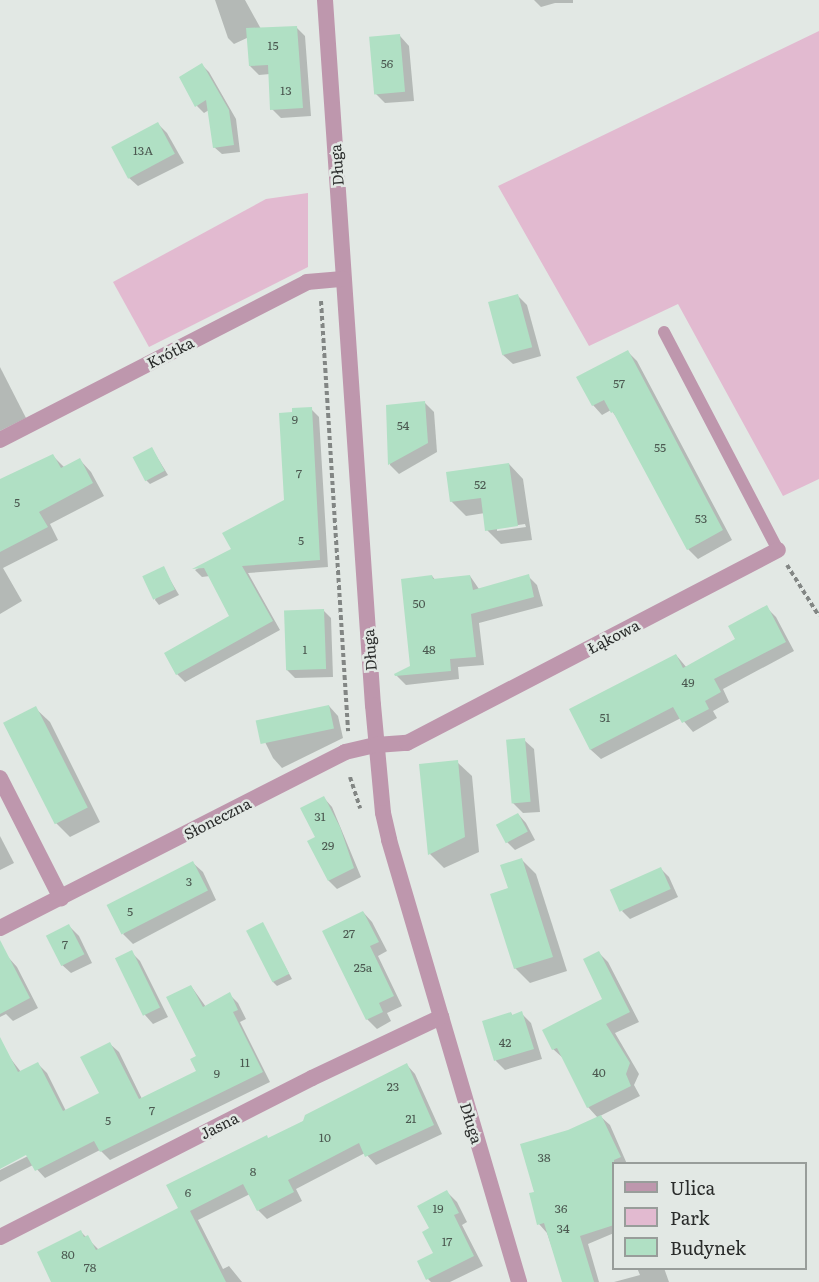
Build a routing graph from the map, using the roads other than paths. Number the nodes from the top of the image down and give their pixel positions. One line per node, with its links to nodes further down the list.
1 (325, 0): 2 (street, Długa)
2 (344, 279): 4 (street, Krótka); 6 (street, Długa)
3 (664, 332): 5 (lane)
4 (0, 440)
5 (778, 550): 6 (street, Łąkowa)
6 (376, 745): 8 (street, Słoneczna); 10 (street, Długa)
7 (0, 778): 8 (street)
8 (61, 898): 9 (street, Słoneczna)
9 (0, 928)
10 (441, 1017): 11 (street, Jasna); 12 (street, Długa)
11 (0, 1237)
12 (519, 1282)

